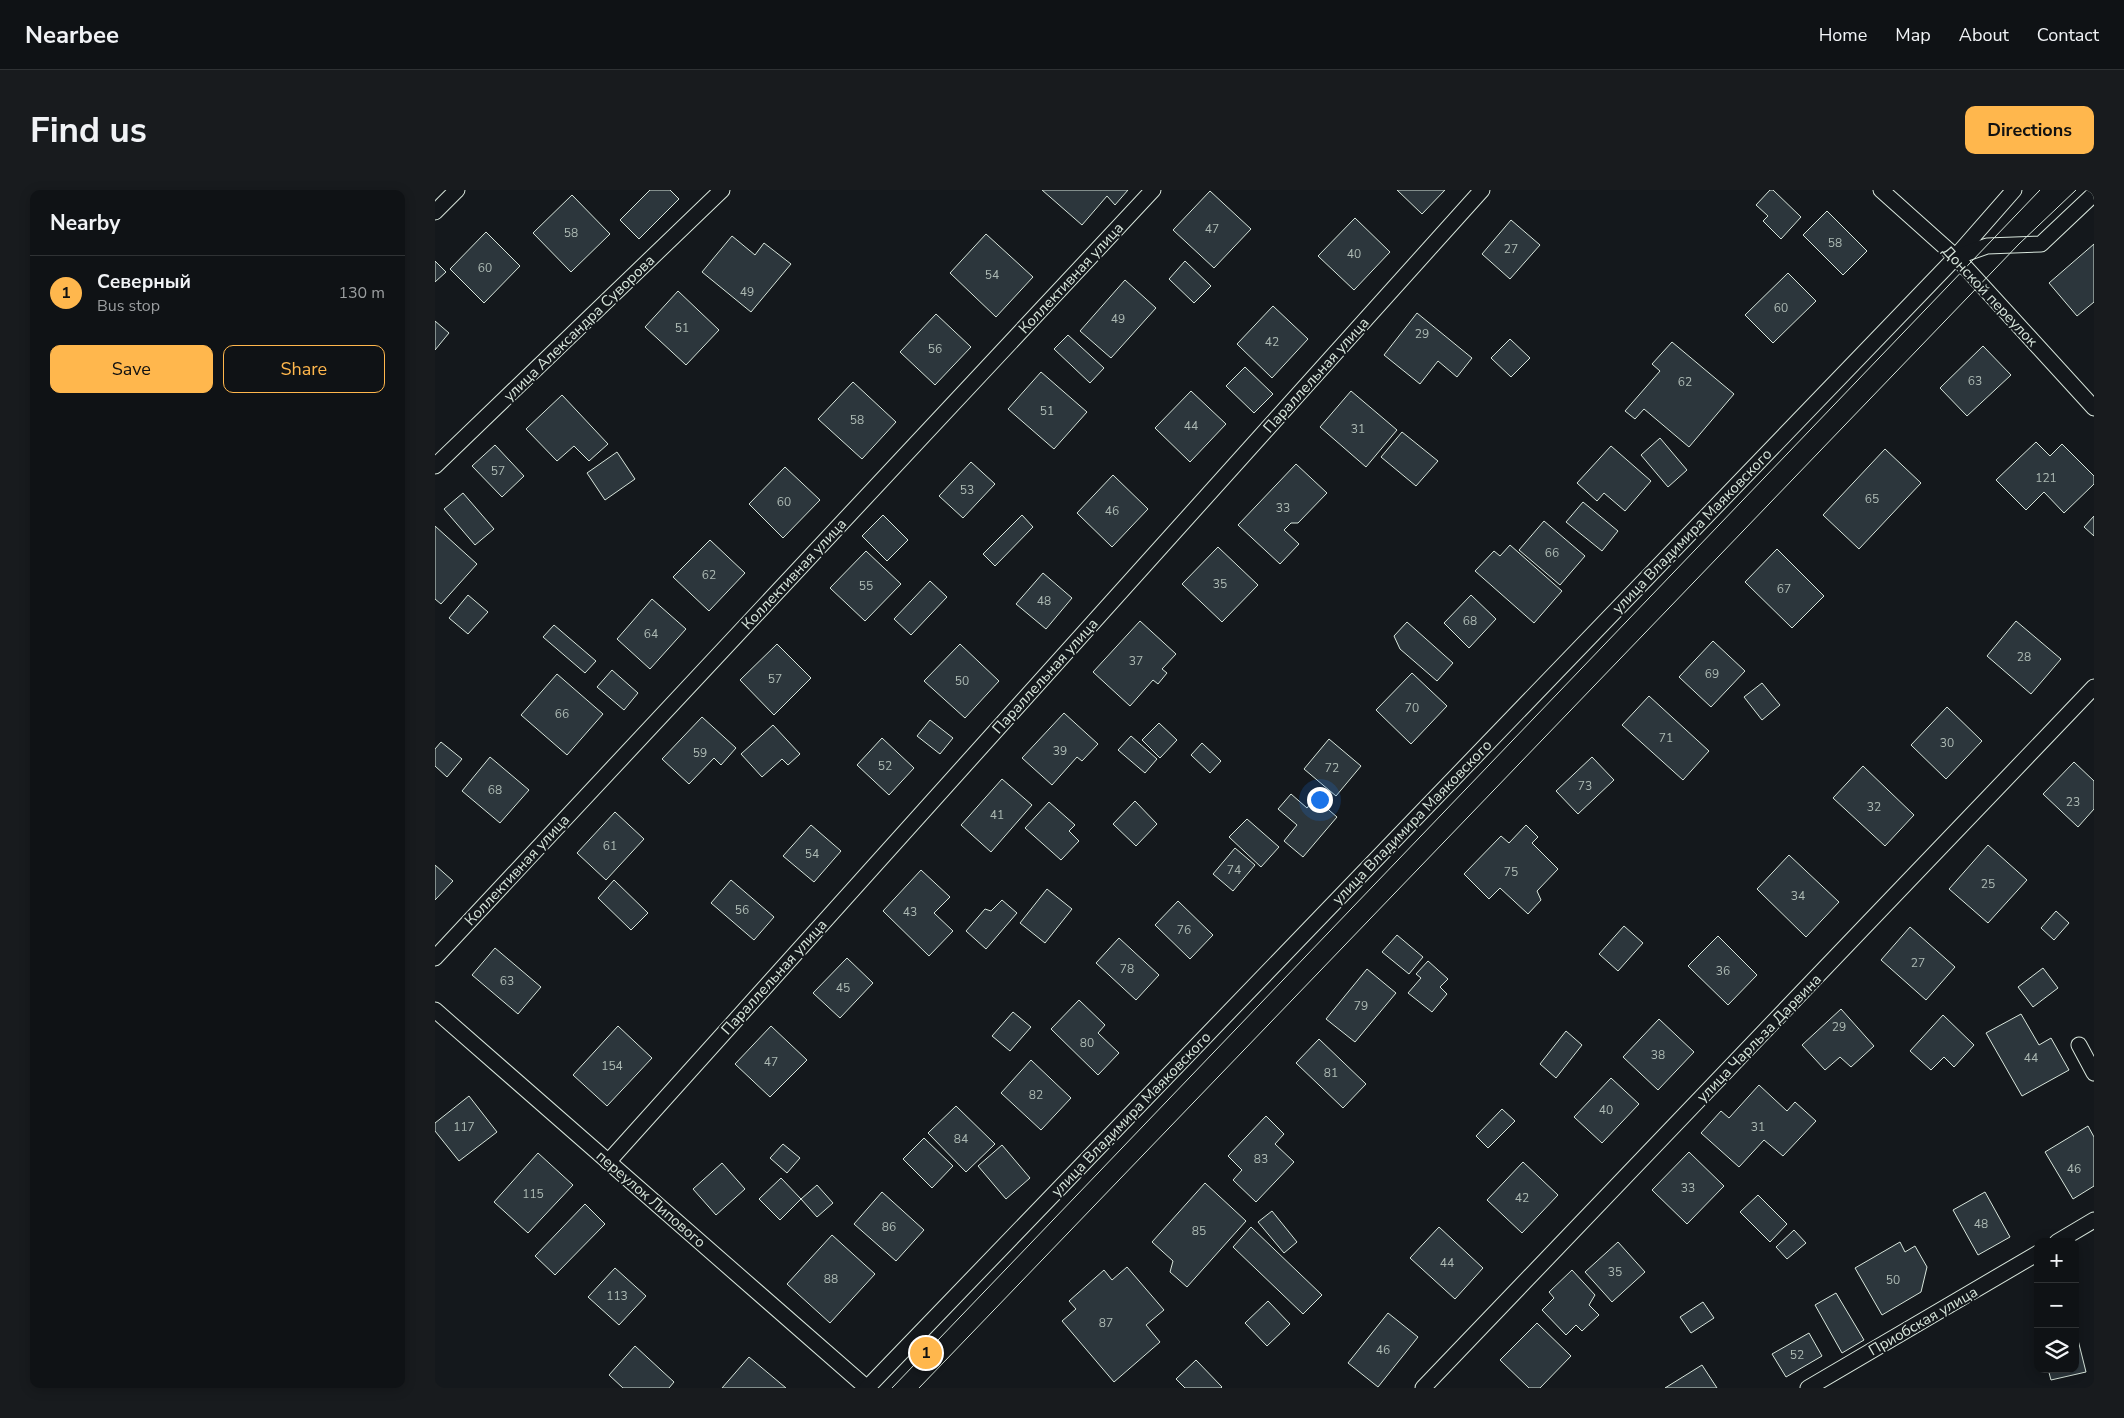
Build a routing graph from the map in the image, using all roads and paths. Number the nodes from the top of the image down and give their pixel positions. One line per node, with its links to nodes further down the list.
1 (457, 190): 8 (lane)
2 (722, 190): 11 (lane, улица Александра Суворова)
3 (1153, 190): 13 (lane, Коллективная улица)
4 (1482, 190): 17 (lane, Параллельная улица)
5 (1881, 190): 9 (lane, Донской переулок)
6 (2014, 190): 9 (lane, улица Владимира Маяковского)
7 (2094, 194): 9 (lane, улица Владимира Маяковского)
8 (435, 212)
9 (1956, 257): 10 (lane, Донской переулок); 21 (lane, улица Владимира Маяковского)
10 (2094, 408)
11 (435, 466)
12 (2094, 687): 22 (lane, улица Чарльза Дарвина)
13 (435, 958)
14 (435, 1010): 17 (lane, переулок Липового)
15 (2079, 1045): 16 (lane)
16 (2094, 1073)
17 (608, 1162): 21 (lane, переулок Липового)
18 (2094, 1220): 19 (lane)
19 (2064, 1238)
20 (2034, 1255): 23 (lane, Приобская улица)
21 (867, 1388)
22 (1423, 1388)
23 (1808, 1388)

